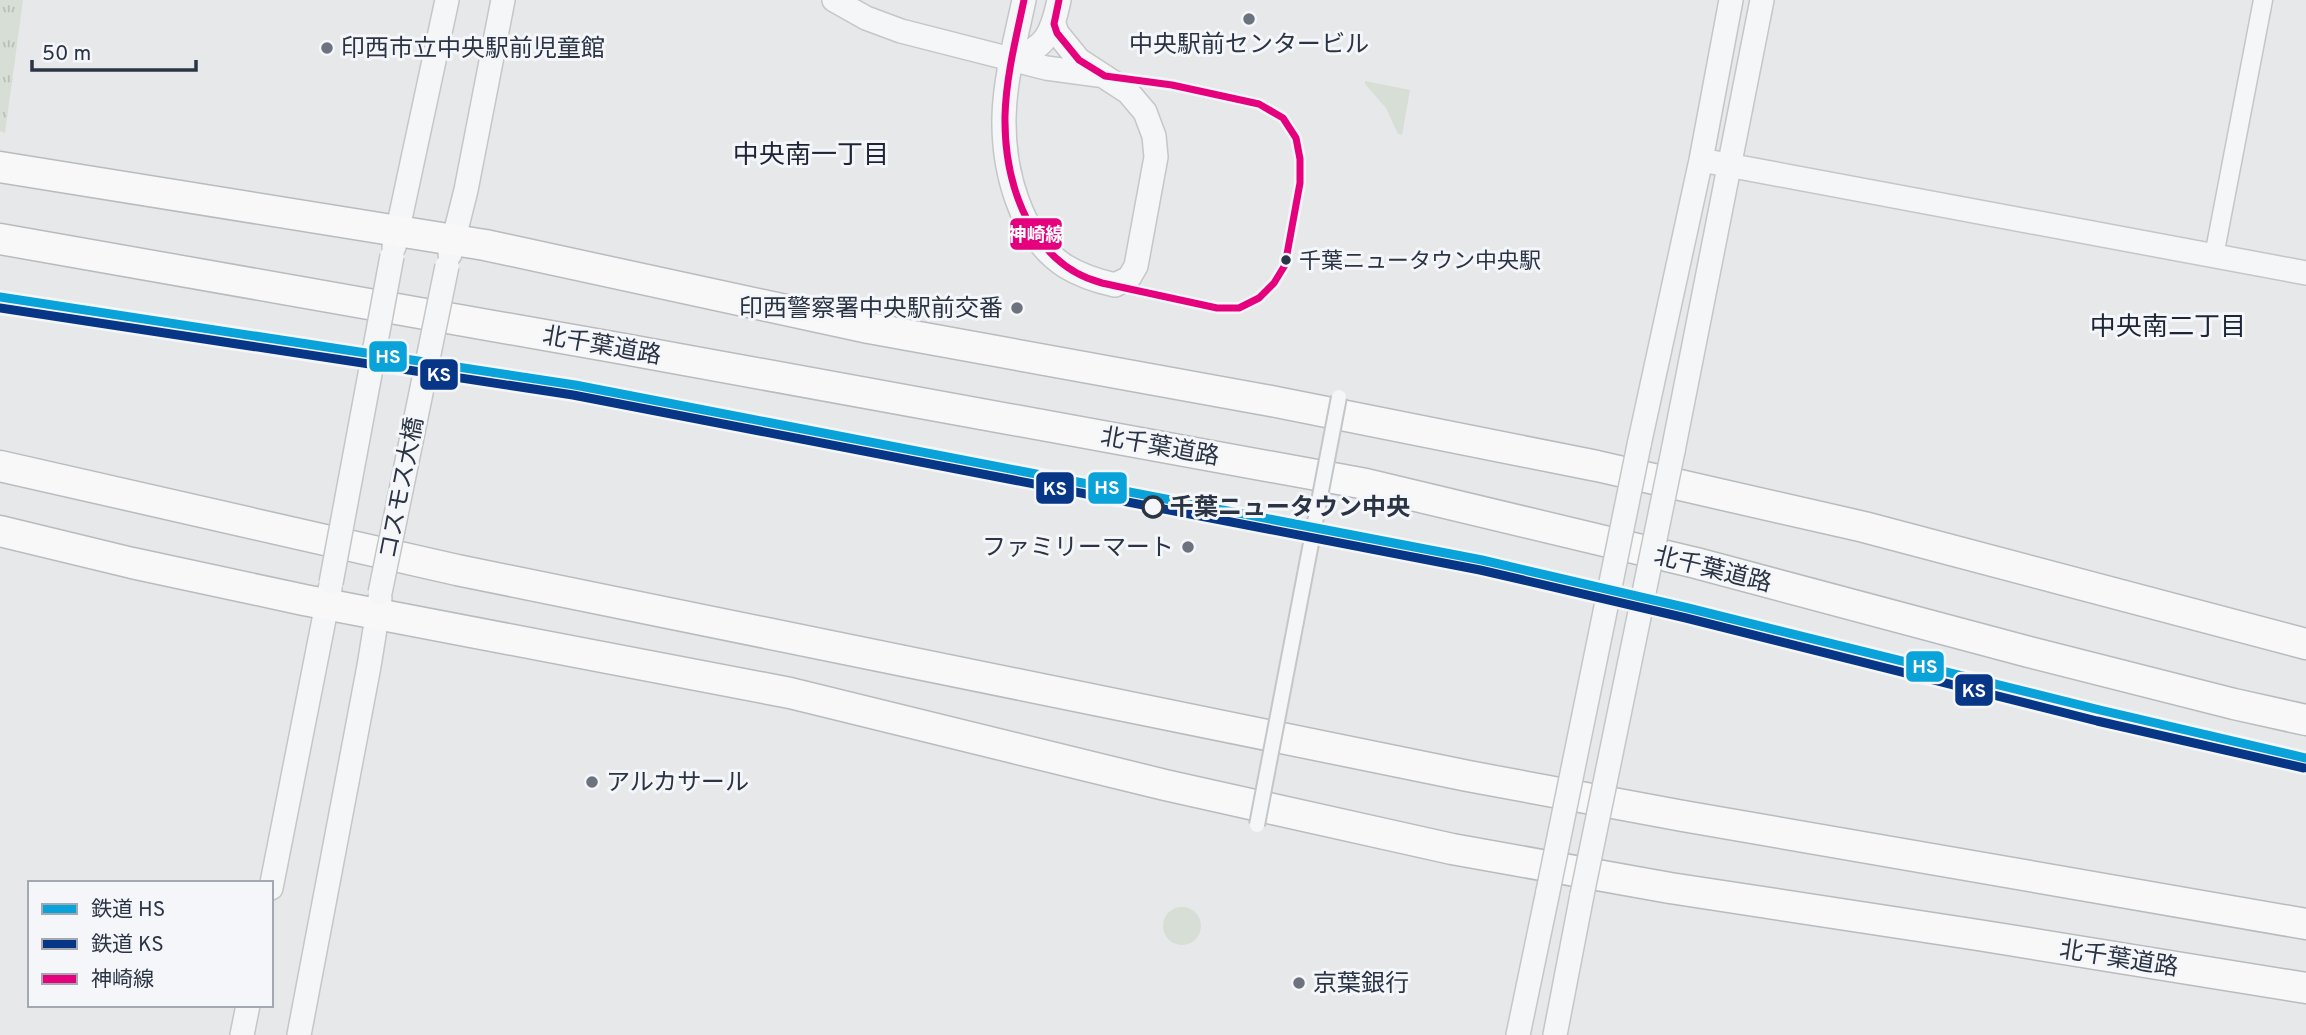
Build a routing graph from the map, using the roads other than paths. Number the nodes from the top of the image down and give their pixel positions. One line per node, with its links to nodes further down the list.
1 (447, 0): 16 (street, コスモス大橋)
2 (503, 0): 17 (street, コスモス大橋)
3 (834, 0): 10 (street)
4 (1024, 0): 10 (street)
5 (1059, 0): 9 (street)
6 (1731, 0): 12 (street)
7 (1762, 0): 13 (street)
8 (2263, 0): 18 (street)
9 (1054, 24): 10 (street); 11 (street)
10 (1012, 58): 11 (street); 11 (street)
11 (1105, 76)
12 (1700, 160): 13 (street); 36 (street, bridge)
13 (1729, 165): 18 (street); 37 (street, bridge)
14 (0, 167): 16 (highway)
15 (0, 239): 28 (highway, 北千葉道路)
16 (395, 243): 17 (highway); 25 (street, コスモス大橋, bridge)
17 (451, 253): 26 (street, コスモス大橋, bridge); 27 (highway)
18 (2214, 256): 19 (street)
19 (2306, 274)
20 (1339, 397): 29 (street, bridge)
21 (0, 466): 31 (highway)
22 (0, 531): 24 (highway, 北千葉道路)
23 (0, 545): 24 (highway)
24 (132, 563): 25 (highway, 北千葉道路)
25 (329, 594): 26 (highway, 北千葉道路); 30 (street, コスモス大橋)
26 (379, 604): 32 (highway, 北千葉道路); 35 (street, コスモス大橋)
27 (2306, 643)
28 (2306, 720)
29 (1257, 825)
30 (272, 881)
31 (2306, 924)
32 (2306, 988)
33 (248, 1007): 34 (street)
34 (242, 1035)
35 (299, 1035)
36 (1518, 1035)
37 (1555, 1035)

